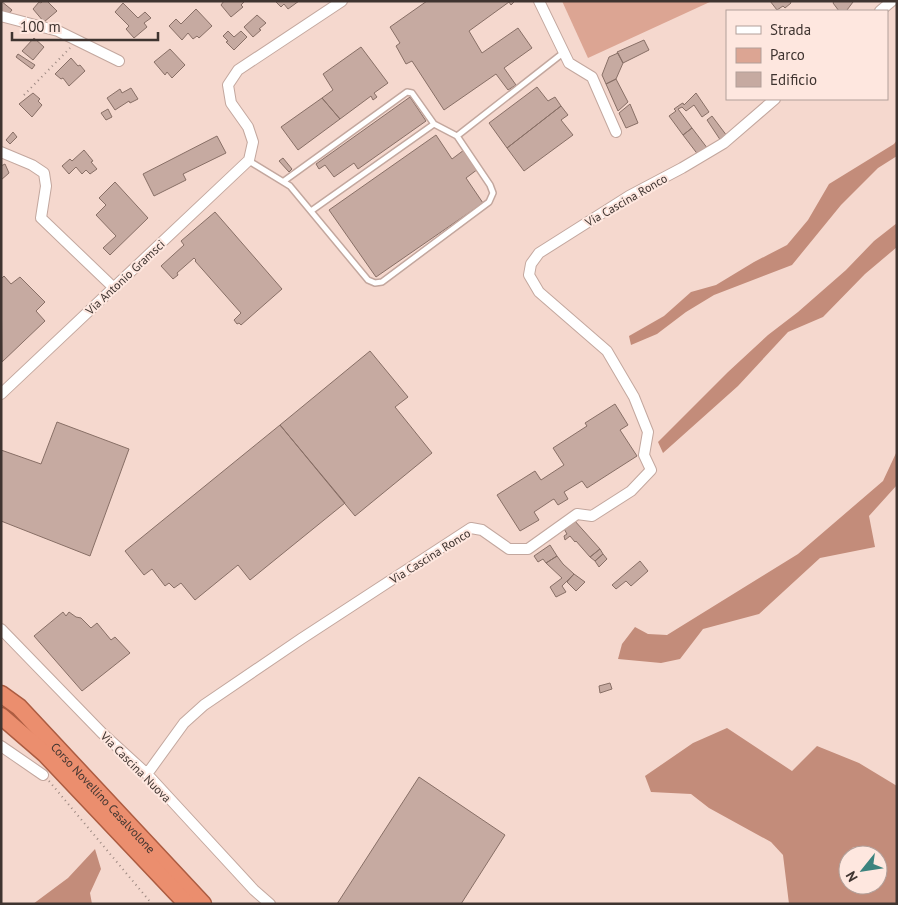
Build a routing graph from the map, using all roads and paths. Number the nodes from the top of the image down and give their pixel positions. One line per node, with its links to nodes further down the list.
1 (342, 1): 16 (street)
2 (540, 1): 8 (street)
3 (893, 1): 4 (street); 5 (street)
4 (897, 6)
5 (881, 10)
6 (1, 16): 7 (street)
7 (78, 41): 9 (street); 10 (path)
8 (563, 53): 13 (street); 14 (lane)
9 (119, 61)
10 (24, 95)
11 (774, 100): 27 (street, Via Cascina Ronco)
12 (434, 124): 14 (lane); 17 (lane); 18 (lane)
13 (616, 132)
14 (457, 136): 18 (lane)
15 (1, 152): 19 (street)
16 (248, 160): 17 (lane); 19 (street, Via Antonio Gramsci)
17 (284, 181): 18 (lane)
18 (311, 211)
19 (114, 288): 20 (street, Via Antonio Gramsci)
20 (1, 394)
21 (1, 629): 27 (street, Via Cascina Nuova)
22 (1, 694): 31 (highway, Corso Novellino Casalvolone)
23 (1, 716): 26 (highway, Corso Novellino Casalvolone)
24 (1, 721): 26 (highway)
25 (1, 746): 28 (street)
26 (36, 746): 30 (highway, Corso Novellino Casalvolone)
27 (147, 774): 32 (street, Via Cascina Nuova)
28 (43, 775): 29 (path)
29 (152, 904)
30 (187, 904)
31 (203, 904)
32 (270, 904)

